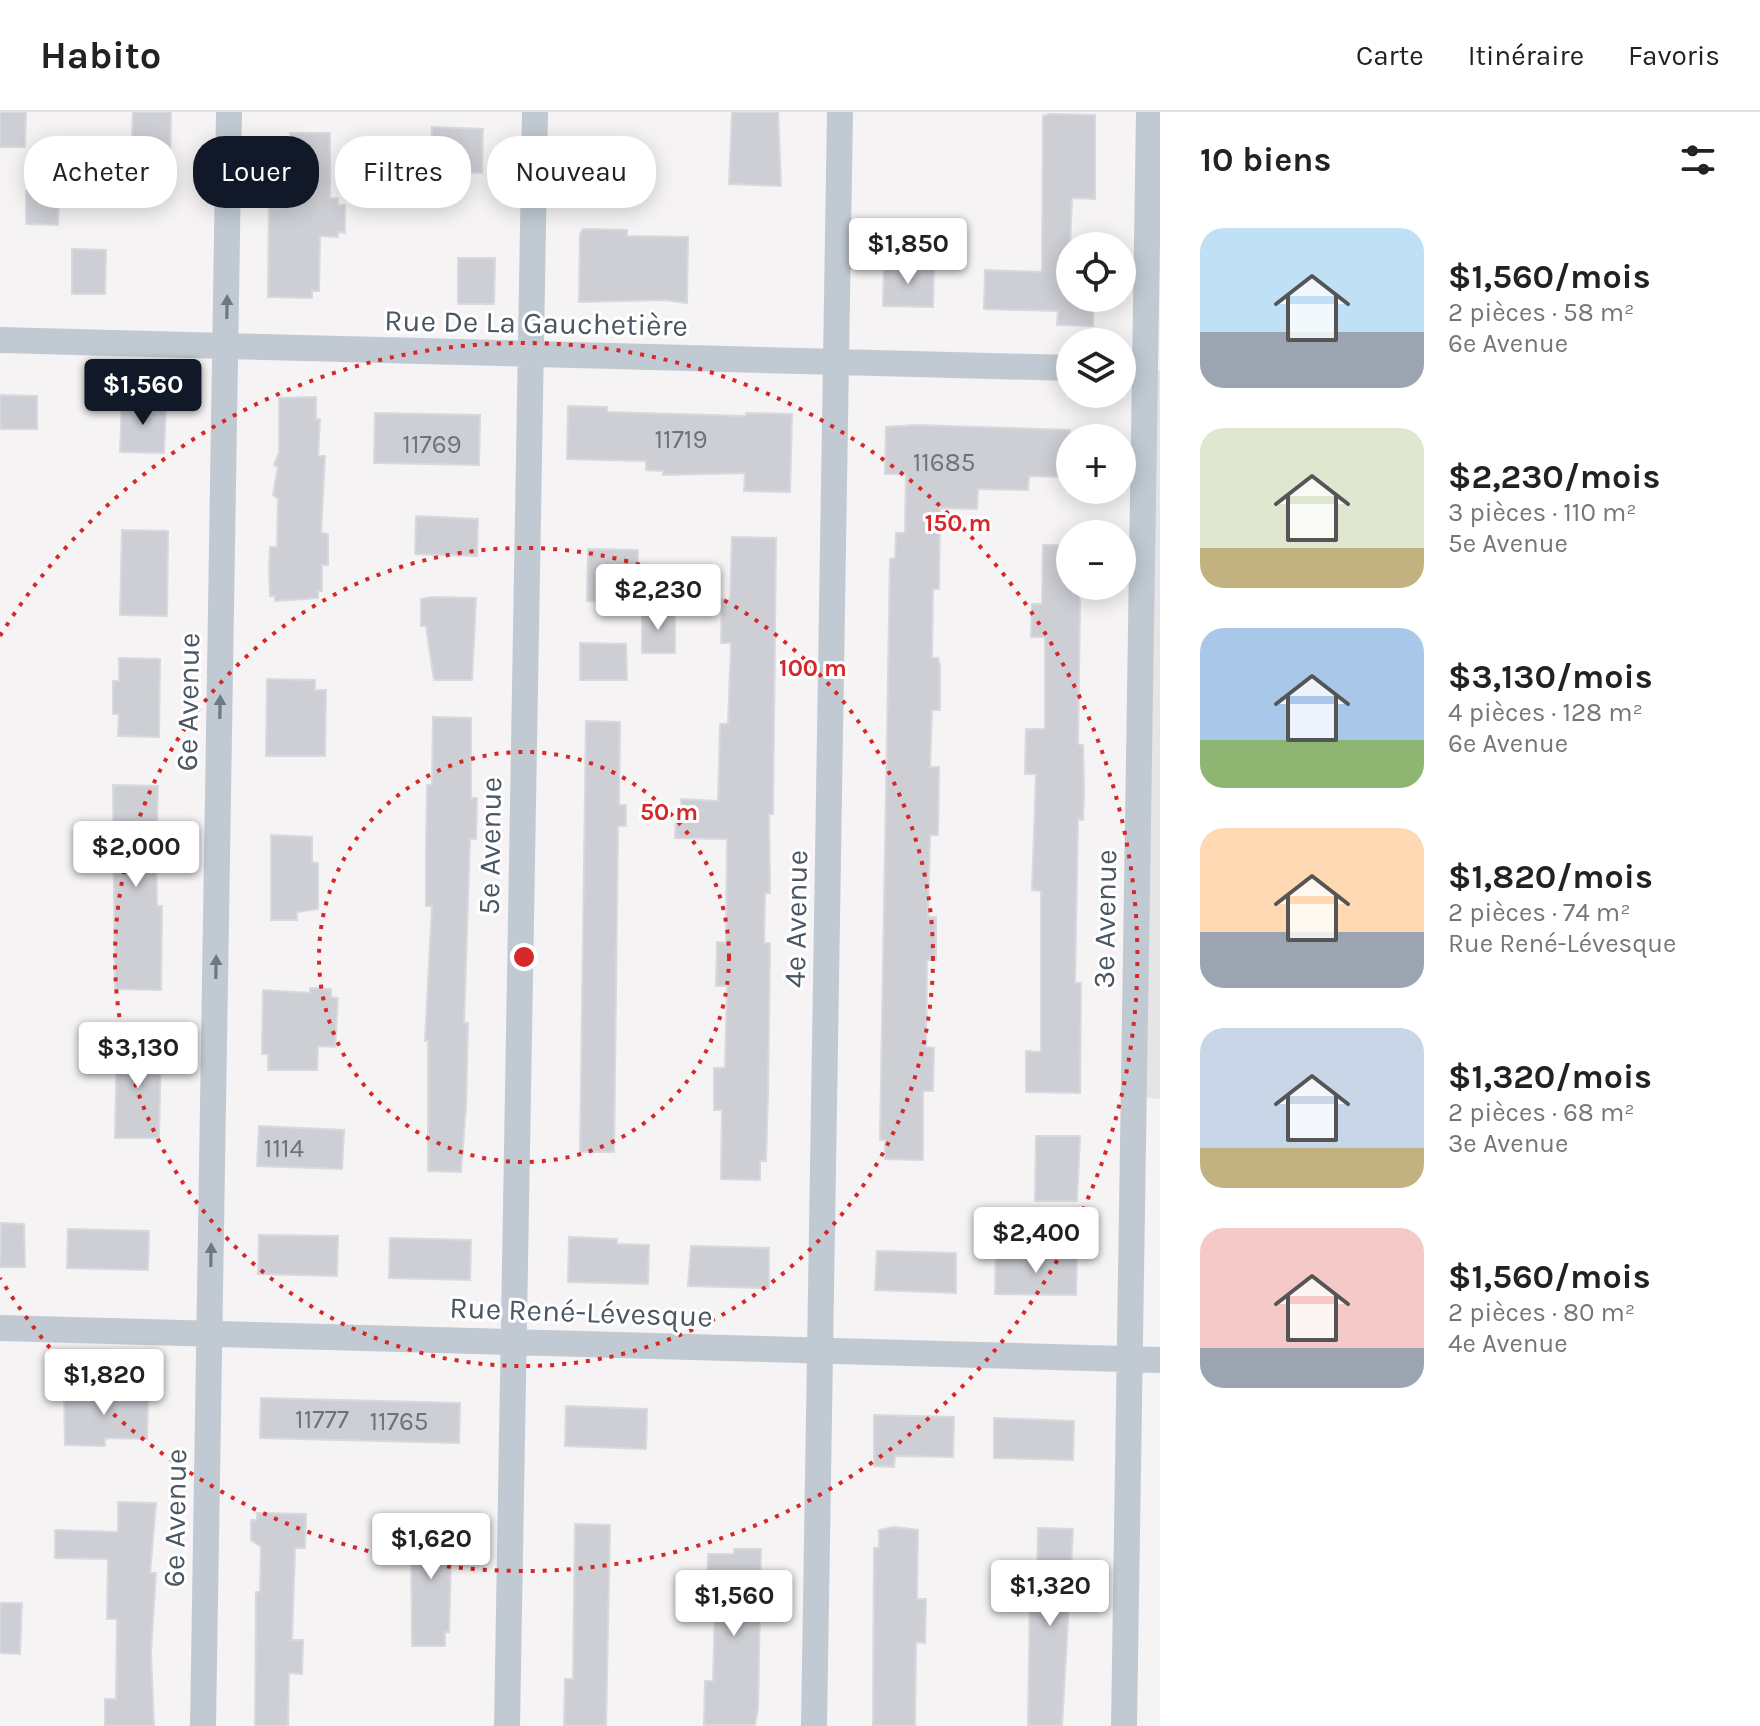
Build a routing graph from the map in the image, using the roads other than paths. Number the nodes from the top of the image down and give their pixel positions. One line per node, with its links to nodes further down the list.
1 (229, 112): 6 (street, 6e Avenue, one-way to 1)
2 (535, 112): 7 (street, 5e Avenue)
3 (840, 112): 8 (street, 4e Avenue)
4 (1149, 112): 10 (street, 3e Avenue)
5 (0, 340): 6 (street, Rue De La Gauchetière)
6 (226, 346): 7 (street, Rue De La Gauchetière); 12 (street, 6e Avenue, one-way to 6)
7 (531, 356): 8 (street, Rue De La Gauchetière); 13 (street, 5e Avenue)
8 (835, 361): 9 (street, Rue De La Gauchetière); 14 (street, 4e Avenue)
9 (1056, 368)
10 (1142, 370): 15 (street, 3e Avenue)
11 (0, 1328): 12 (street, Rue René-Lévesque)
12 (210, 1333): 13 (street, Rue René-Lévesque); 17 (street, 6e Avenue)
13 (512, 1342): 14 (street, Rue René-Lévesque); 18 (street, 5e Avenue)
14 (822, 1352): 15 (street, Rue René-Lévesque); 19 (street, 4e Avenue)
15 (1132, 1359): 16 (street, Rue René-Lévesque); 20 (street, 3e Avenue)
16 (1160, 1360)
17 (203, 1726)
18 (507, 1726)
19 (814, 1726)
20 (1124, 1726)

